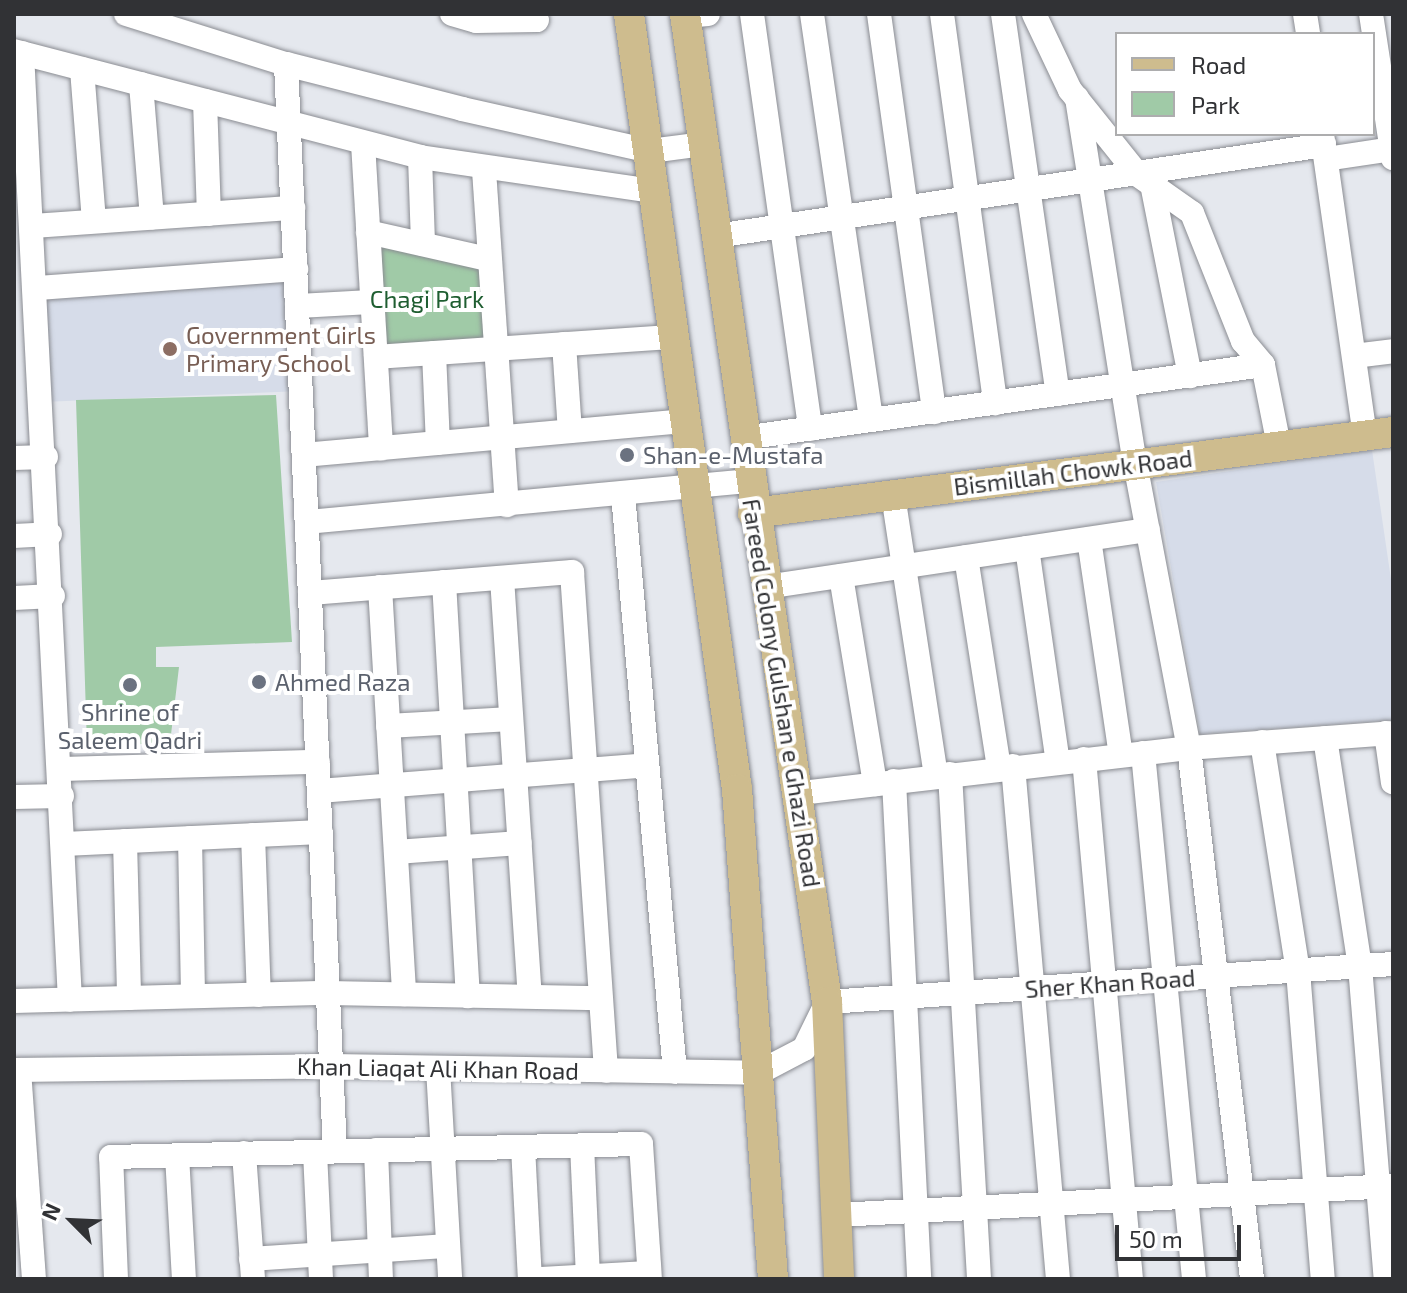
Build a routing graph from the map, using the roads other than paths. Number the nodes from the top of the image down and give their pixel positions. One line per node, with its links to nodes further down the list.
1 (126, 14): 15 (street)
2 (452, 14): 11 (street)
3 (629, 14): 24 (main road)
4 (752, 14): 40 (street)
5 (812, 14): 37 (street)
6 (879, 14): 34 (street)
7 (942, 14): 32 (street)
8 (1003, 14): 31 (street)
9 (1034, 14): 18 (street)
10 (693, 15): 22 (main road, Fareed Colony Gulshan e Ghazi Road)
11 (476, 17): 12 (street)
12 (537, 20)
13 (1375, 39): 25 (street)
14 (18, 52): 16 (street); 39 (street)
15 (286, 64): 20 (street); 24 (street)
16 (82, 69): 17 (street); 38 (street)
17 (141, 84): 19 (street); 36 (street)
18 (1077, 98): 28 (street); 29 (street)
19 (205, 101): 20 (street); 35 (street)
20 (289, 122): 21 (street); 33 (street)
21 (363, 143): 26 (street); 41 (street)
22 (703, 144): 24 (street); 42 (main road, Fareed Colony Gulshan e Ghazi Road)
23 (1324, 146): 25 (street); 28 (street); 55 (street)
24 (650, 151): 30 (main road)
25 (1393, 152)
26 (420, 157): 27 (street); 43 (street)
27 (484, 170): 30 (street); 45 (street)
28 (1145, 180): 29 (street); 57 (street); 58 (street)
29 (1090, 182): 31 (street); 59 (street)
30 (654, 191): 50 (main road)
31 (1028, 191): 32 (street); 60 (street)
32 (967, 200): 34 (street); 61 (street)
33 (293, 208): 35 (street); 46 (street)
34 (906, 208): 37 (street); 62 (street)
35 (209, 214): 36 (street)
36 (152, 218): 38 (street)
37 (841, 218): 40 (street); 63 (street)
38 (94, 221): 39 (street)
39 (33, 226): 44 (street)
40 (782, 226): 42 (street); 65 (street)
41 (368, 232): 43 (street); 48 (street)
42 (716, 236): 69 (main road, Fareed Colony Gulshan e Ghazi Road)
43 (423, 244): 45 (street)
44 (25, 255): 47 (street)
45 (488, 259): 52 (street)
46 (296, 269): 47 (street); 49 (street)
47 (38, 288): 74 (street)
48 (372, 302): 49 (street); 56 (street)
49 (297, 306): 73 (street)
50 (673, 337): 51 (street); 64 (main road)
51 (564, 344): 52 (street); 66 (street)
52 (495, 348): 54 (street); 68 (street)
53 (1393, 351): 55 (street)
54 (434, 353): 56 (street); 70 (street)
55 (1354, 356): 67 (street)
56 (376, 357): 72 (street)
57 (1263, 365): 58 (street); 71 (street)
58 (1190, 376): 59 (street)
59 (1123, 385): 60 (street); 76 (street)
60 (1058, 394): 61 (street)
61 (995, 403): 62 (street)
62 (934, 412): 63 (street)
63 (871, 420): 65 (street)
64 (685, 421): 66 (street); 78 (main road)
65 (810, 429): 69 (street)
66 (570, 431): 68 (street)
67 (1379, 434): 71 (main road, Bismillah Chowk Road)
68 (502, 438): 70 (street); 81 (street)
69 (743, 438): 77 (main road, Fareed Colony Gulshan e Ghazi Road)
70 (438, 443): 72 (street)
71 (1279, 446): 76 (main road, Bismillah Chowk Road)
72 (381, 448): 73 (street)
73 (304, 455): 83 (street)
74 (46, 457): 75 (street); 85 (street)
75 (14, 458)
76 (1135, 463): 80 (main road, Bismillah Chowk Road); 84 (street)
77 (749, 481): 78 (street); 82 (main road, Fareed Colony Gulshan e Ghazi Road)
78 (694, 489): 79 (street); 157 (main road)
79 (623, 495): 81 (street); 110 (street)
80 (893, 495): 82 (main road, Bismillah Chowk Road); 90 (street)
81 (507, 505): 83 (street)
82 (753, 513): 95 (main road, Fareed Colony Gulshan e Ghazi Road)
83 (307, 522): 96 (street)
84 (1148, 530): 87 (street); 105 (street)
85 (50, 534): 86 (street); 97 (street)
86 (14, 536)
87 (1089, 539): 88 (street); 106 (street)
88 (1027, 548): 89 (street); 109 (street)
89 (966, 557): 90 (street); 111 (street)
90 (904, 566): 91 (street); 115 (street)
91 (841, 576): 95 (street); 117 (street)
92 (502, 578): 93 (street); 99 (street); 113 (street)
93 (444, 582): 94 (street); 100 (street)
94 (380, 587): 96 (street); 101 (street)
95 (765, 587): 121 (main road, Fareed Colony Gulshan e Ghazi Road)
96 (310, 593): 108 (street)
97 (53, 596): 98 (street); 112 (street)
98 (14, 598)
99 (511, 719): 100 (street); 114 (street)
100 (452, 722): 101 (street); 116 (street)
101 (388, 726): 119 (street)
102 (1390, 733): 103 (street); 118 (street)
103 (1325, 738): 104 (street); 133 (street)
104 (1262, 742): 105 (street); 134 (street)
105 (1189, 748): 106 (street); 135 (street)
106 (1132, 754): 107 (street); 136 (street)
107 (1084, 759): 109 (street); 137 (street)
108 (318, 762): 112 (street); 120 (street)
109 (1058, 762): 111 (street)
110 (647, 765): 113 (street); 156 (street)
111 (1006, 767): 115 (street); 138 (street)
112 (62, 769): 122 (street)
113 (585, 770): 114 (street); 148 (street)
114 (515, 775): 116 (street); 128 (street)
115 (943, 775): 117 (street); 141 (street)
116 (456, 780): 119 (street); 130 (street)
117 (884, 782): 121 (street); 146 (street)
118 (1393, 783)
119 (392, 785): 120 (street); 131 (street)
120 (319, 791): 124 (street)
121 (801, 793): 151 (main road, Fareed Colony Gulshan e Ghazi Road)
122 (62, 796): 123 (street); 129 (street)
123 (14, 797)
124 (321, 832): 125 (street); 139 (street)
125 (253, 835): 126 (street); 142 (street)
126 (190, 838): 127 (street); 143 (street)
127 (125, 841): 129 (street); 147 (street)
128 (520, 843): 130 (street); 145 (street)
129 (64, 844): 149 (street)
130 (459, 847): 131 (street); 144 (street)
131 (396, 852): 140 (street)
132 (1393, 964): 133 (street, Sher Khan Road)
133 (1360, 966): 134 (street, Sher Khan Road); 165 (street)
134 (1298, 971): 135 (street, Sher Khan Road); 166 (street)
135 (1216, 976): 136 (street, Sher Khan Road); 167 (street)
136 (1165, 980): 137 (street, Sher Khan Road); 168 (street)
137 (1104, 984): 138 (street, Sher Khan Road); 169 (street)
138 (1033, 989): 141 (street, Sher Khan Road); 170 (street)
139 (328, 993): 140 (street); 142 (street); 152 (street)
140 (404, 994): 144 (street)
141 (963, 994): 146 (street, Sher Khan Road); 171 (street)
142 (259, 995): 143 (street)
143 (193, 996): 147 (street)
144 (468, 996): 145 (street)
145 (530, 996): 148 (street)
146 (905, 997): 151 (street, Sher Khan Road); 172 (street)
147 (129, 998): 149 (street)
148 (600, 998): 155 (street)
149 (70, 1000): 150 (street)
150 (14, 1001)
151 (827, 1002): 157 (street, Khan Liaqat Ali Khan Road); 173 (main road, Fareed Colony Gulshan e Ghazi Road)
152 (331, 1066): 153 (street, Khan Liaqat Ali Khan Road); 154 (street, Khan Liaqat Ali Khan Road); 162 (street)
153 (438, 1068): 155 (street, Khan Liaqat Ali Khan Road); 160 (street)
154 (16, 1070): 174 (street)
155 (606, 1071): 156 (street, Khan Liaqat Ali Khan Road)
156 (675, 1072): 157 (street, Khan Liaqat Ali Khan Road)
157 (758, 1073): 189 (main road)
158 (582, 1145): 159 (street); 179 (street); 180 (street)
159 (523, 1147): 160 (street); 187 (street)
160 (443, 1149): 161 (street); 175 (street)
161 (376, 1150): 162 (street); 176 (street)
162 (325, 1152): 163 (street); 177 (street)
163 (244, 1153): 164 (street); 178 (street)
164 (177, 1155): 182 (street); 183 (street)
165 (1386, 1187): 166 (street); 198 (street)
166 (1316, 1192): 167 (street); 197 (street)
167 (1242, 1195): 168 (street); 196 (street)
168 (1186, 1198): 169 (street); 195 (street)
169 (1124, 1201): 170 (street); 194 (street)
170 (1052, 1204): 171 (street); 193 (street)
171 (975, 1208): 172 (street); 192 (street)
172 (916, 1211): 173 (street); 191 (street)
173 (837, 1215): 190 (main road, Fareed Colony Gulshan e Ghazi Road)
174 (22, 1222): 181 (street)
175 (448, 1246): 176 (street); 186 (street)
176 (380, 1250): 177 (street); 185 (street)
177 (320, 1254): 178 (street); 184 (street)
178 (252, 1269)
179 (649, 1276): 180 (street)
180 (588, 1278): 188 (street)
181 (34, 1279)
182 (116, 1279)
183 (184, 1279)
184 (321, 1279)
185 (381, 1279)
186 (450, 1279)
187 (530, 1279)
188 (540, 1279)
189 (773, 1279)
190 (839, 1279)
191 (919, 1279)
192 (979, 1279)
193 (1058, 1279)
194 (1131, 1279)
195 (1194, 1279)
196 (1252, 1279)
197 (1323, 1279)
198 (1386, 1279)

